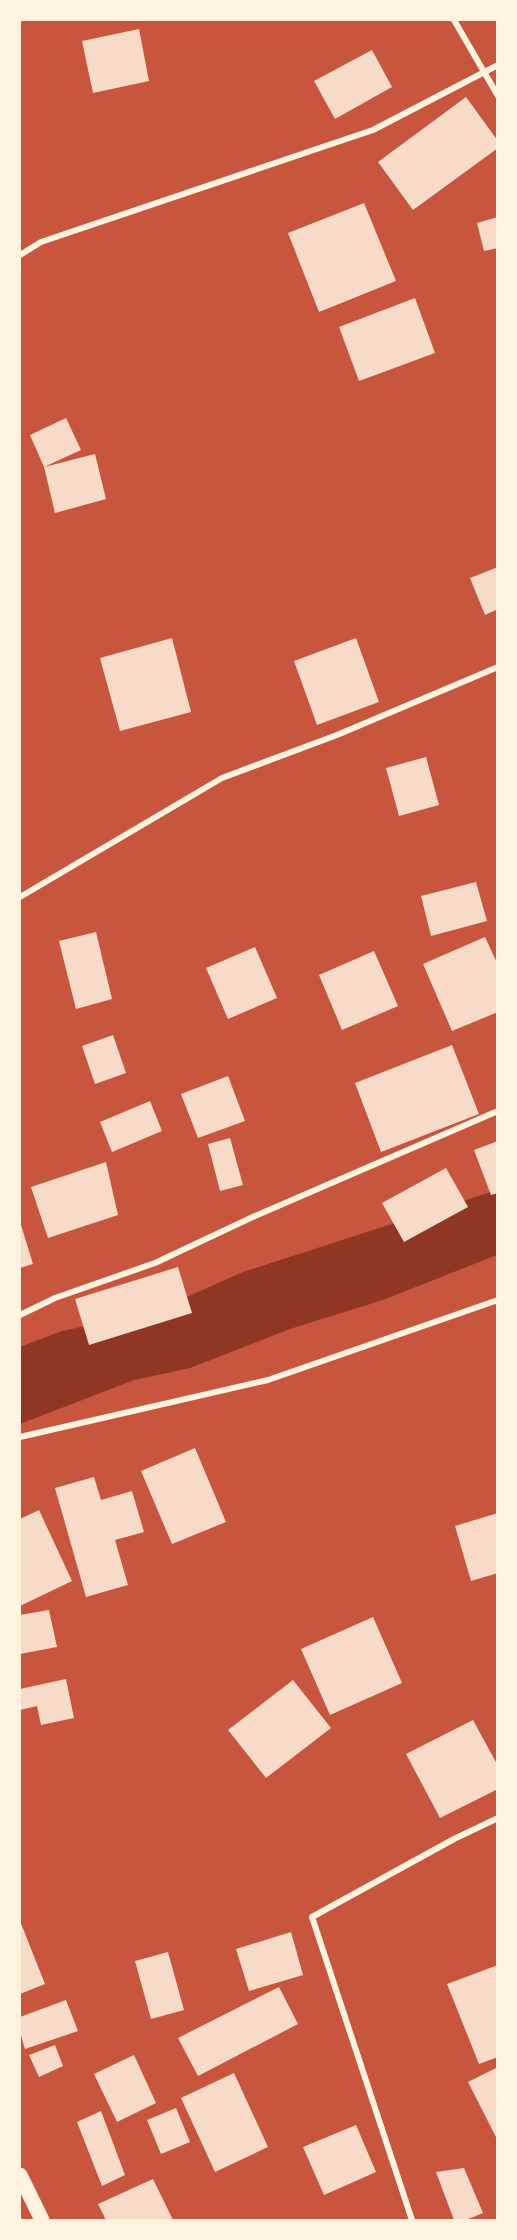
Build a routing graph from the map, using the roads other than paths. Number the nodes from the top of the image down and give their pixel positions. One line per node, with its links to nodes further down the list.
1 (454, 20): 3 (street)
2 (498, 64): 3 (street)
3 (483, 71): 4 (street); 5 (street)
4 (498, 96)
5 (20, 255)
6 (498, 667): 7 (street)
7 (20, 897)
8 (498, 1111): 10 (street)
9 (498, 1300): 11 (street)
10 (20, 1315)
11 (20, 1437)
12 (498, 1818): 15 (street)
13 (20, 2175): 14 (main road)
14 (42, 2220)
15 (412, 2220)

